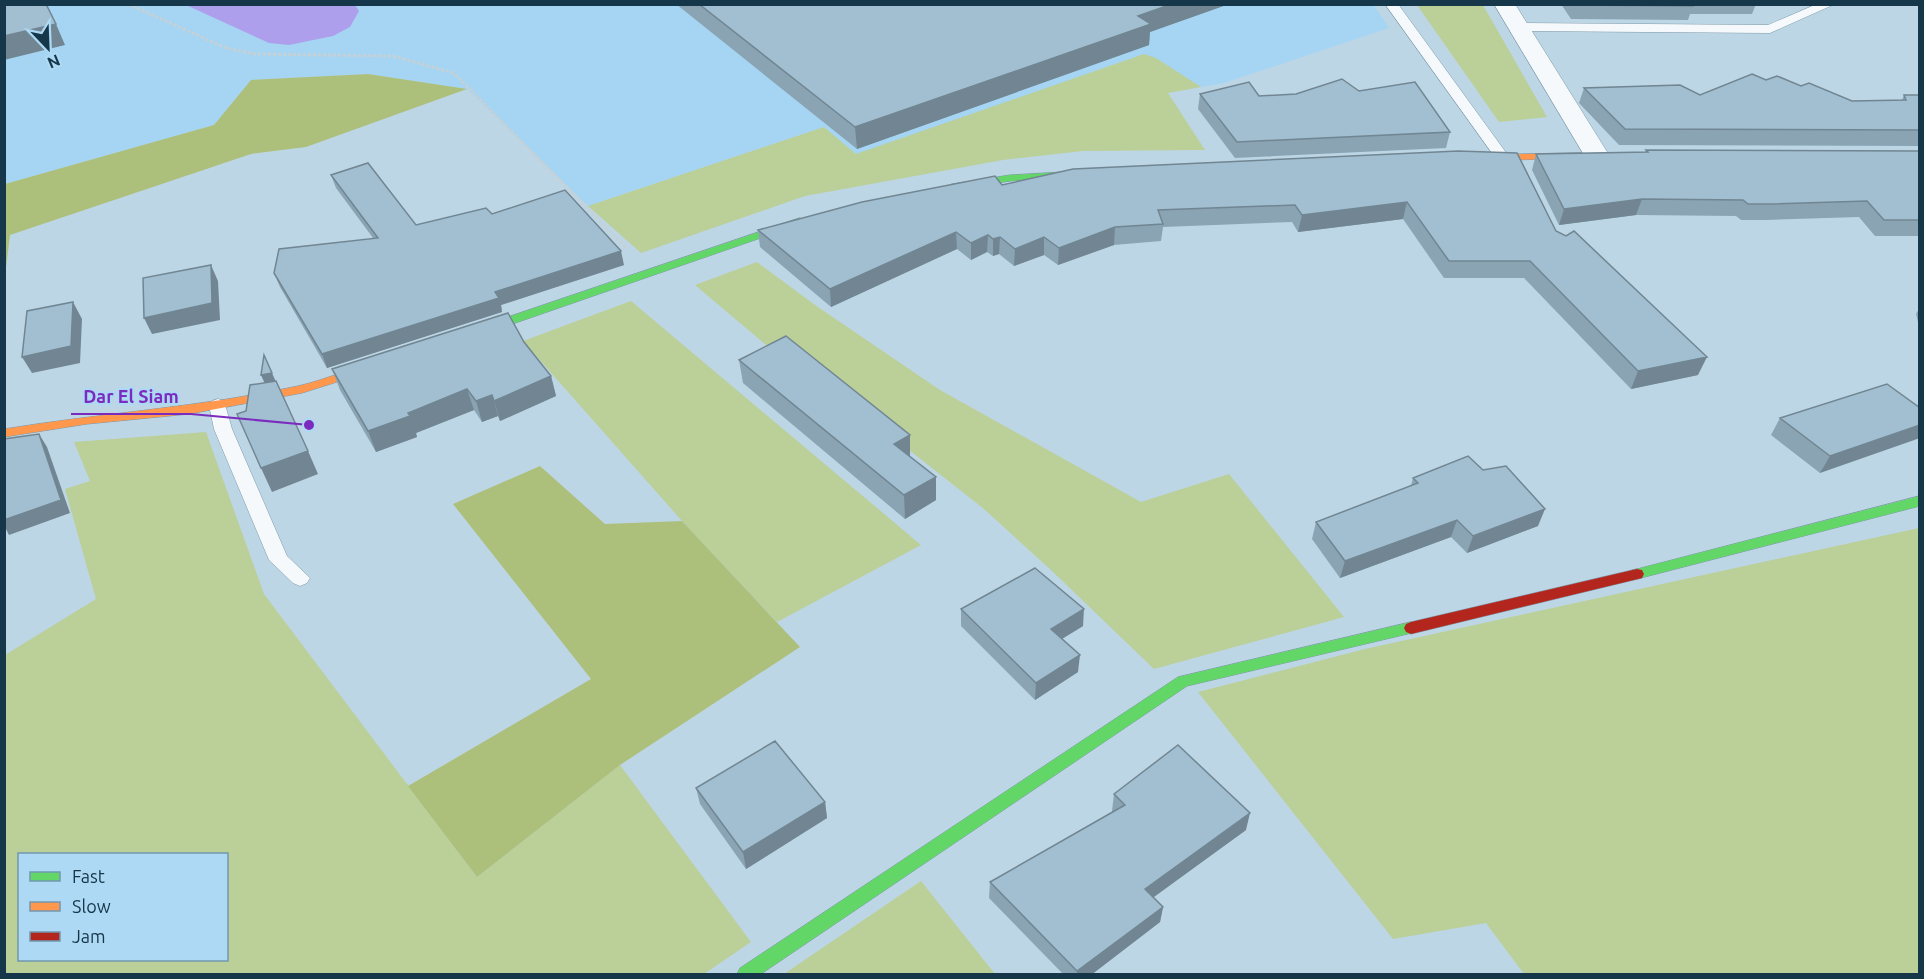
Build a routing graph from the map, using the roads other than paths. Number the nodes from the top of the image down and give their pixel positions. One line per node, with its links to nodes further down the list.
1 (1391, 4): 6 (lane)
2 (1504, 4): 4 (street)
3 (1829, 4): 4 (lane)
4 (1517, 27): 5 (street)
5 (1602, 155): 6 (street)
6 (1509, 157): 7 (street); 9 (lane)
7 (1462, 158)
8 (1099, 173): 10 (street)
9 (1525, 177)
10 (934, 190)
11 (815, 216): 12 (street)
12 (461, 338)
13 (386, 362): 14 (street)
14 (218, 405): 15 (street); 17 (lane)
15 (4, 433)
16 (1920, 501): 18 (street)
17 (300, 578)
18 (747, 975)

